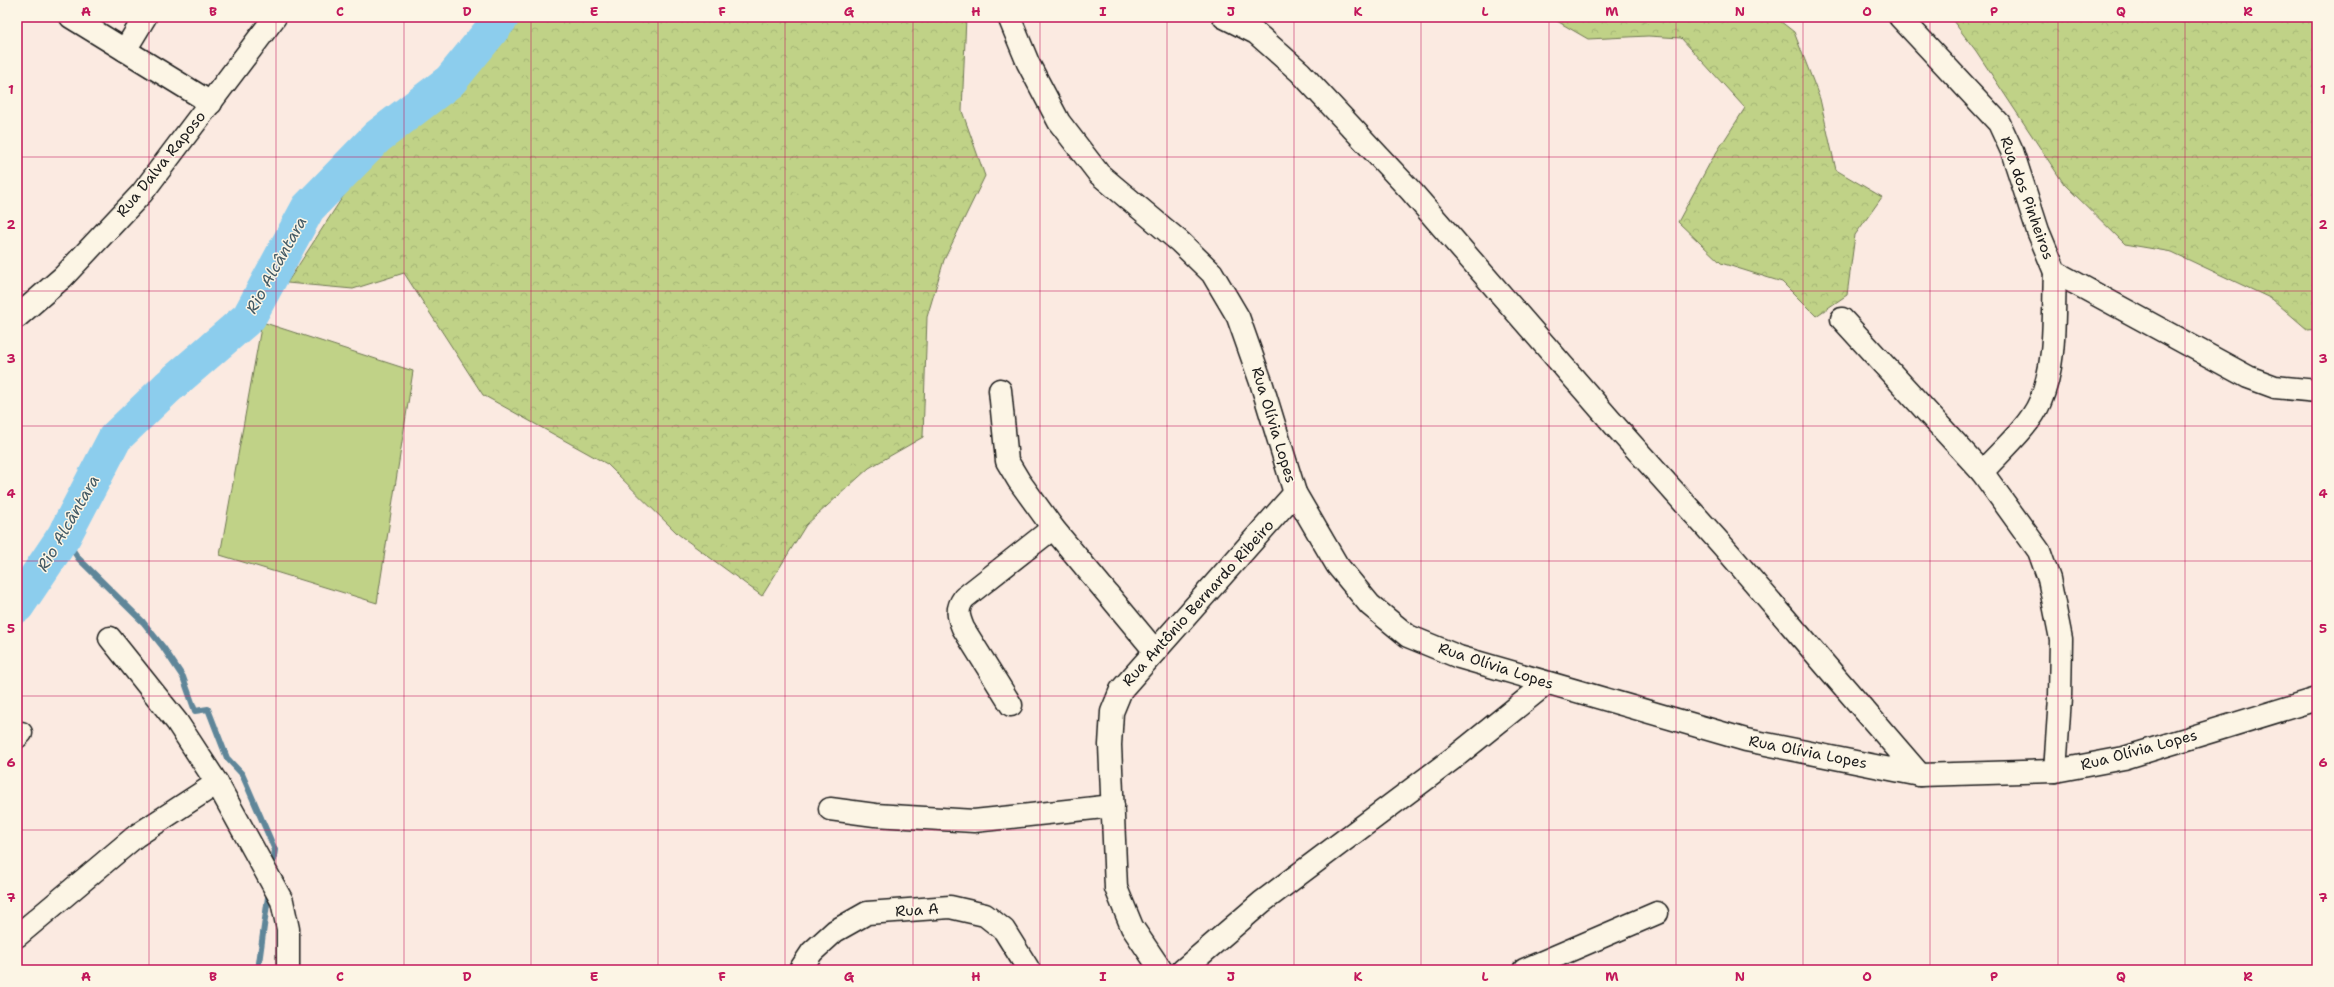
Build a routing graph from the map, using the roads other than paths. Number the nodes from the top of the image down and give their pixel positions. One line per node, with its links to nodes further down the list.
1 (71, 17): 7 (street)
2 (145, 17): 7 (street)
3 (276, 17): 8 (street, Rua Dalva Raposo)
4 (1009, 17): 15 (street, Rua Olívia Lopes)
5 (1900, 17): 9 (street, Rua dos Pinheiros)
6 (1228, 18): 23 (street)
7 (125, 50): 8 (street)
8 (211, 103): 10 (street, Rua Dalva Raposo)
9 (2055, 272): 13 (street, Rua dos Pinheiros); 14 (street)
10 (17, 317)
11 (1842, 319): 14 (street)
12 (1000, 390): 16 (street)
13 (2317, 391)
14 (1982, 472): 22 (street)
15 (1295, 493): 18 (street, Rua Antônio Bernardo Ribeiro); 19 (street, Rua Olívia Lopes)
16 (1053, 528): 18 (street); 21 (street)
17 (110, 638): 24 (street)
18 (1154, 651): 25 (street, Rua Antônio Bernardo Ribeiro)
19 (1547, 683): 23 (street, Rua Olívia Lopes); 33 (street)
20 (2317, 699): 22 (street, Rua Olívia Lopes)
21 (1011, 705)
22 (2055, 771): 23 (street, Rua Olívia Lopes)
23 (1920, 775)
24 (217, 783): 28 (street); 29 (street)
25 (1113, 806): 26 (street); 32 (street, Rua Antônio Bernardo Ribeiro)
26 (830, 809)
27 (1657, 913): 34 (street)
28 (17, 936)
29 (288, 970)
30 (800, 970): 31 (street, Rua A)
31 (1029, 970)
32 (1161, 970)
33 (1183, 970)
34 (1524, 970)

